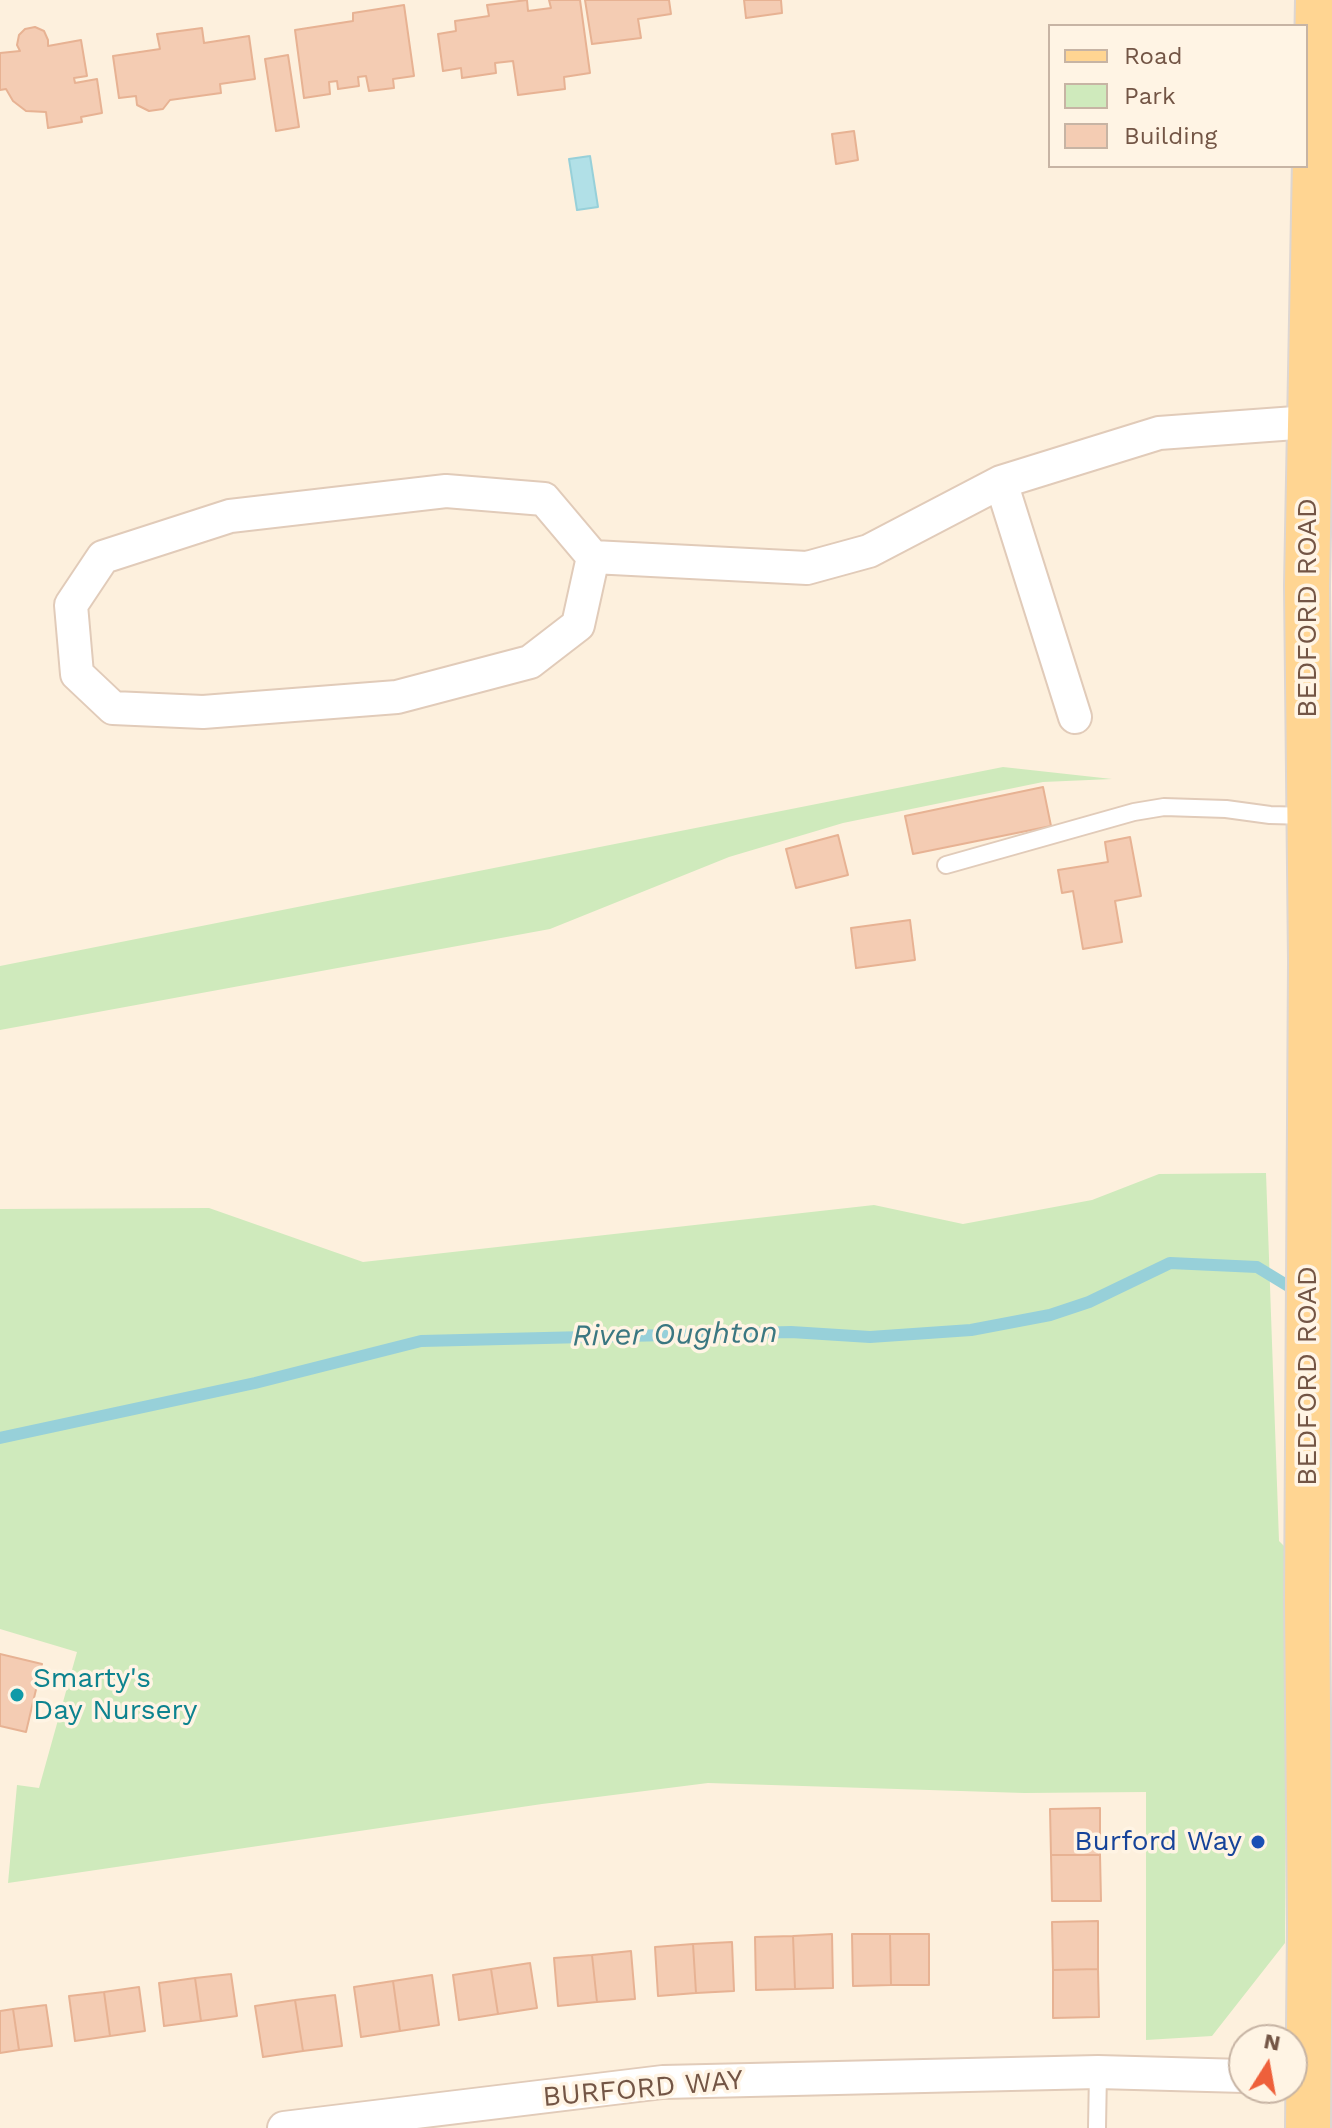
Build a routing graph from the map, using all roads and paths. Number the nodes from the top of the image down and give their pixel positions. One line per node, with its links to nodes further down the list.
1 (1318, 0): 2 (main road, BEDFORD ROAD)
2 (1309, 422): 3 (street); 6 (main road, BEDFORD ROAD)
3 (1001, 482): 4 (street); 5 (street)
4 (593, 557): 4 (street)
5 (1075, 717)
6 (1309, 816): 7 (lane); 8 (main road, BEDFORD ROAD)
7 (946, 865)
8 (1321, 962): 9 (main road, BEDFORD ROAD)
9 (1304, 2024)
10 (1098, 2072): 11 (street, BURFORD WAY); 13 (street, BURFORD WAY); 14 (lane)
11 (1228, 2076)
12 (1304, 2104): 15 (main road, BEDFORD ROAD)
13 (284, 2128)
14 (1097, 2128)
15 (1308, 2128)

